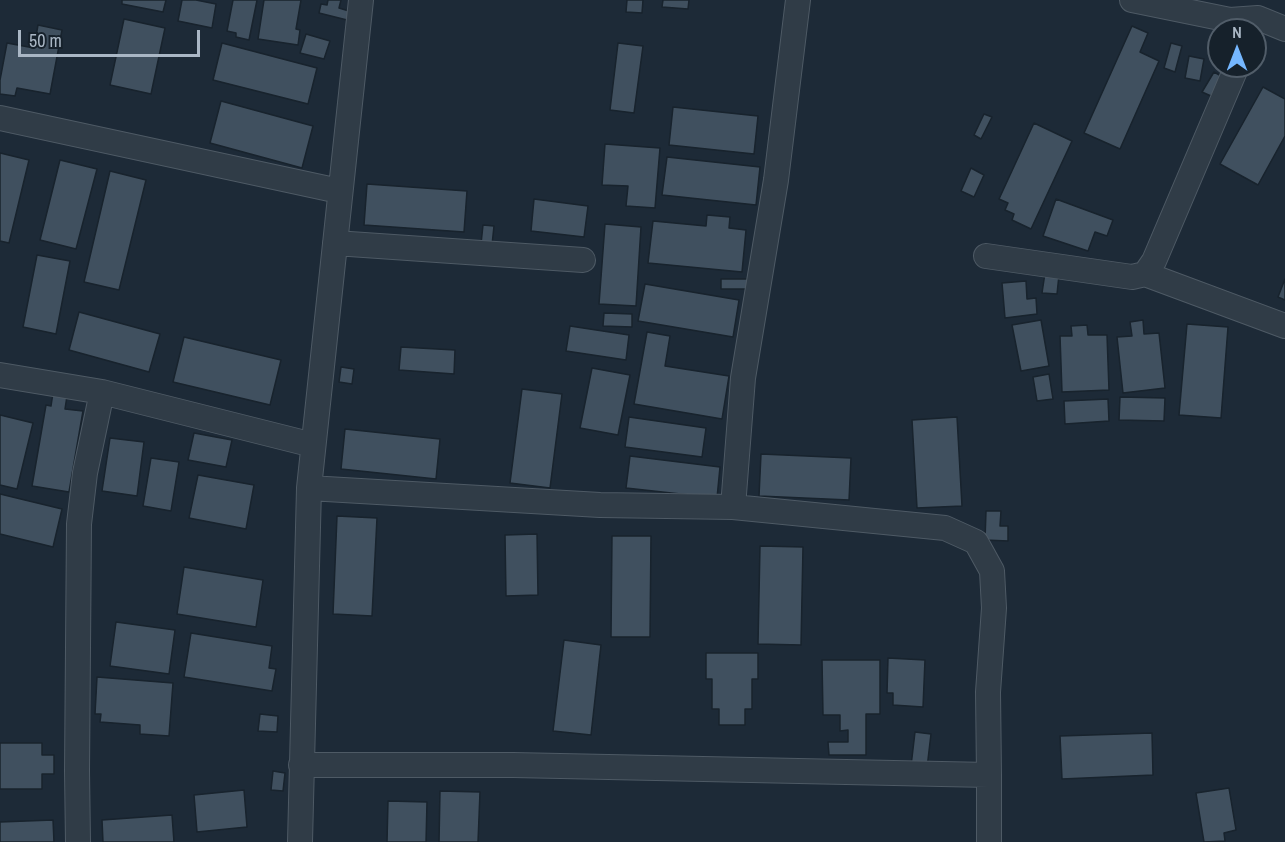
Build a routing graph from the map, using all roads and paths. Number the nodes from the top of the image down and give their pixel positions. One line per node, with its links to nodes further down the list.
1 (361, 0): 10 (street)
2 (798, 0): 20 (street)
3 (1132, 0): 4 (street)
4 (1232, 10): 5 (street)
5 (1245, 18)
6 (1267, 26): 7 (street)
7 (1285, 29)
8 (1232, 78): 14 (street)
9 (0, 118): 10 (street)
10 (339, 191): 11 (street)
11 (334, 243): 13 (street); 18 (street)
12 (986, 256): 14 (street)
13 (582, 260)
14 (1145, 274): 15 (street)
15 (1285, 326)
16 (0, 375): 17 (street)
17 (102, 392): 18 (street); 23 (street)
18 (313, 445): 19 (street)
19 (309, 488): 20 (street); 21 (street)
20 (733, 507): 22 (street)
21 (301, 765): 22 (street); 24 (street)
22 (989, 775): 25 (street)
23 (78, 842)
24 (300, 842)
25 (989, 842)

